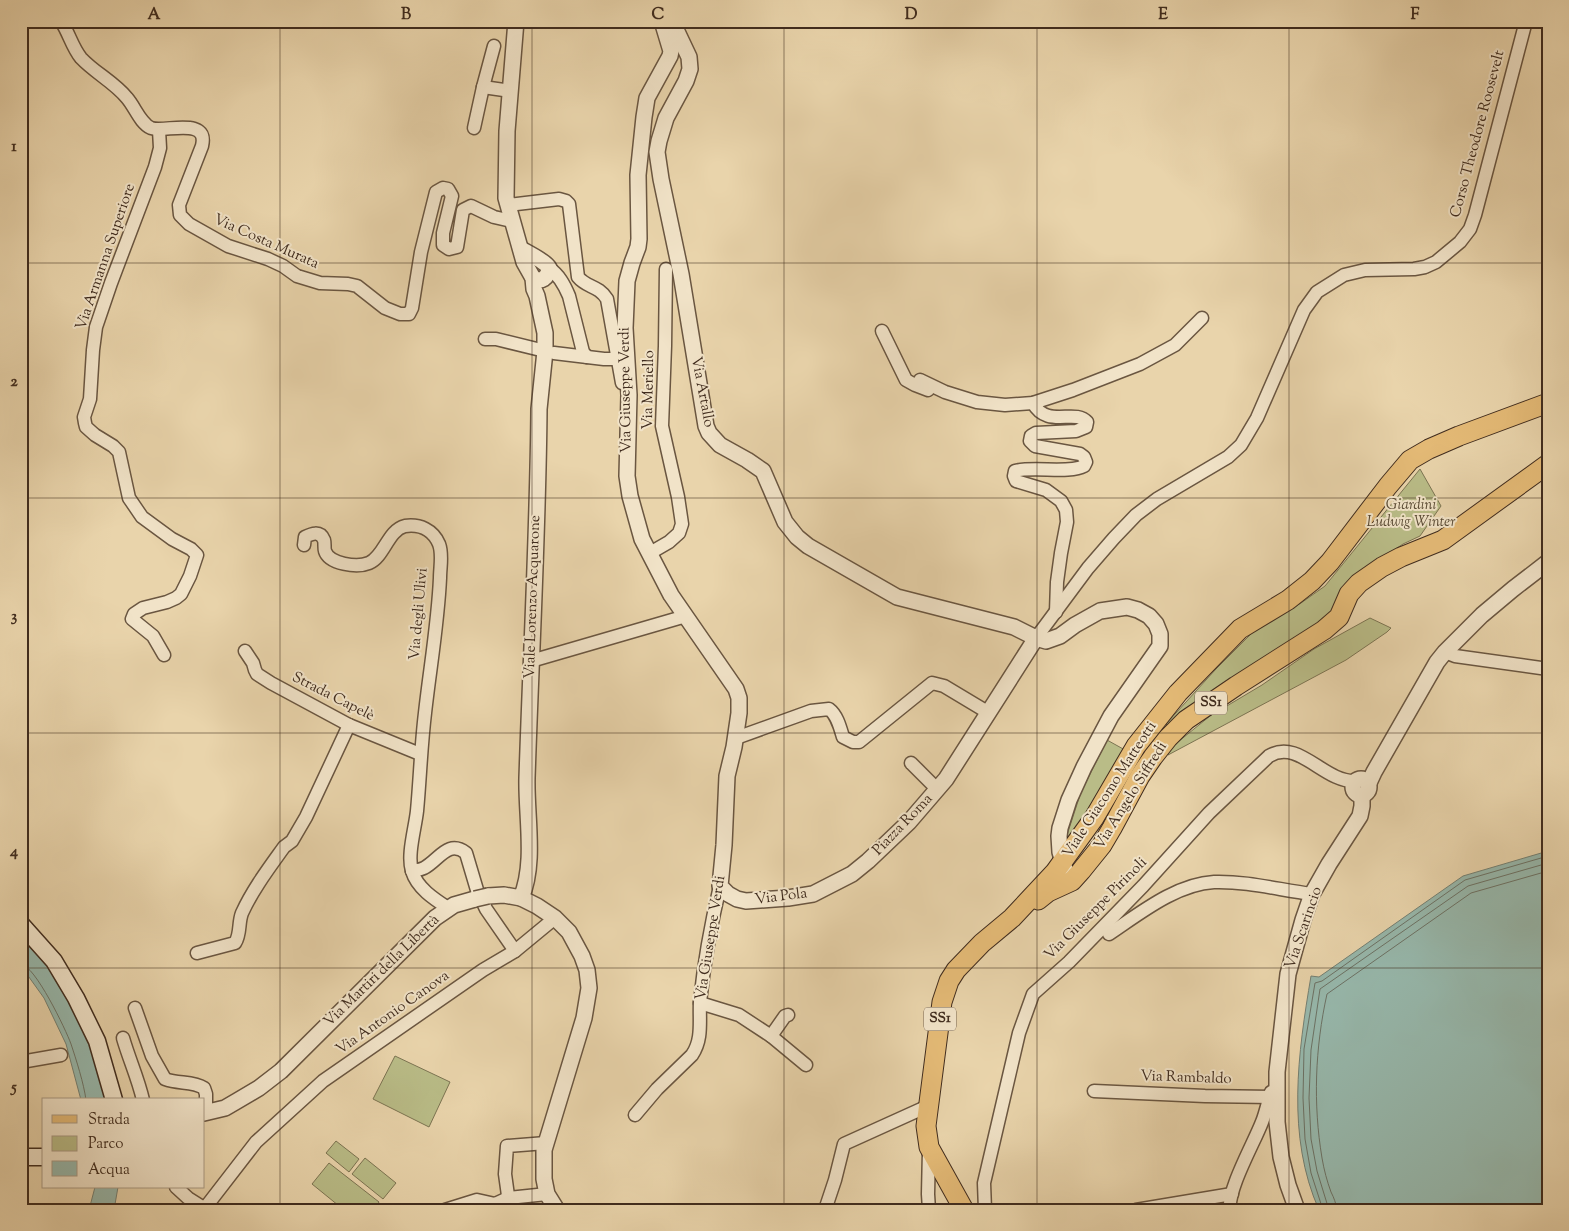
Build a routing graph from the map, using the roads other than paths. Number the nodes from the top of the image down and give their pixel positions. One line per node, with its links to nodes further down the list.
1 (61, 21): 10 (street)
2 (516, 21): 8 (street)
3 (662, 21): 25 (street, Via Giuseppe Verdi)
4 (672, 21): 32 (street, Via Artallo)
5 (1526, 21): 30 (street, Corso Theodore Roosevelt)
6 (494, 46): 7 (street)
7 (483, 87): 8 (street); 9 (street)
8 (511, 91): 11 (street)
9 (474, 128)
10 (159, 130): 12 (street, Via Costa Murata); 35 (street, Via Armanna Superiore)
11 (508, 205): 12 (street); 20 (street)
12 (512, 221): 14 (street)
13 (666, 269): 28 (street, Via Meriello)
14 (540, 272): 18 (street, Viale Lorenzo Acquarone); 19 (street)
15 (1202, 318): 23 (street)
16 (882, 331): 22 (street)
17 (486, 339): 18 (street)
18 (550, 352): 19 (street); 36 (street, Viale Lorenzo Acquarone)
19 (587, 358): 20 (street)
20 (617, 360): 25 (street)
21 (920, 380): 22 (street)
22 (945, 392): 23 (street)
23 (1033, 403): 30 (street)
24 (1548, 403): 47 (main road, Viale Giacomo Matteotti / SS1)
25 (629, 409): 28 (street, Via Giuseppe Verdi)
26 (1548, 464): 47 (main road, Via Angelo Siffredi / SS1)
27 (304, 545): 41 (street, Via degli Ulivi)
28 (650, 553): 31 (street, Via Giuseppe Verdi)
29 (1548, 562): 34 (street, Via Scarincio)
30 (1056, 612): 32 (street, Corso Theodore Roosevelt)
31 (686, 616): 36 (street); 40 (street, Via Giuseppe Verdi)
32 (1036, 638): 38 (street, Piazza Roma); 47 (street)
33 (245, 651): 39 (street, Strada Capelè)
34 (1445, 652): 37 (street); 43 (street, Via Scarincio)
35 (164, 655)
36 (531, 661): 50 (street, Viale Lorenzo Acquarone)
37 (1548, 669)
38 (989, 713): 40 (street); 44 (street, Piazza Roma)
39 (349, 725): 41 (street, Strada Capelè); 57 (street)
40 (736, 738): 48 (street, Via Giuseppe Verdi)
41 (420, 754): 46 (street, Via degli Ulivi)
42 (911, 763): 44 (street, Piazza Roma)
43 (1364, 783): 49 (street, Via Scarincio); 88 (street, Via Giuseppe Pirinoli)
44 (937, 789): 45 (street, Piazza Roma)
45 (868, 861): 48 (street, Via Pola)
46 (412, 871): 51 (street); 56 (street)
47 (1066, 872): 53 (main road, Viale Giacomo Matteotti / SS1); 53 (main road, Via Angelo Siffredi / SS1)
48 (720, 886): 58 (street, Via Giuseppe Verdi)
49 (1312, 894): 55 (street); 67 (street, Via Scarincio)
50 (521, 898): 51 (street, Via Martiri della Libertà); 52 (street, Via Martiri della Libertà)
51 (448, 908): 71 (street, Via Martiri della Libertà)
52 (555, 918): 56 (street, Via Antonio Canova); 74 (street, Via Martiri della Libertà)
53 (1012, 918): 70 (main road, Viale Giacomo Matteotti / SS1)
54 (21, 924): 68 (main road)
55 (1109, 934)
56 (515, 951): 82 (street, Via Antonio Canova)
57 (197, 953)
58 (700, 1003): 61 (street); 72 (street, Via Giuseppe Verdi)
59 (135, 1008): 71 (street, Via Martiri della Libertà)
60 (788, 1015): 61 (street)
61 (770, 1036): 65 (street)
62 (124, 1038): 69 (street)
63 (61, 1055): 64 (street)
64 (21, 1062)
65 (806, 1065)
66 (1094, 1091): 67 (street, Via Rambaldo)
67 (1273, 1097): 73 (street, Via Scarincio)
68 (113, 1098)
69 (142, 1098)
70 (928, 1106): 75 (main road, Viale Giacomo Matteotti / SS1); 85 (street)
71 (205, 1112)
72 (635, 1115)
73 (1270, 1122): 80 (street, Via Scarincio); 91 (street, Via Scarincio)
74 (546, 1143): 79 (street, Via Martiri della Libertà); 81 (street)
75 (929, 1147): 86 (street); 87 (main road, SS1)
76 (21, 1157): 77 (main road)
77 (42, 1158)
78 (177, 1188): 82 (street)
79 (547, 1194): 81 (street); 84 (street)
80 (1232, 1194): 89 (street); 90 (street, Via Scarincio)
81 (509, 1204): 83 (street)
82 (206, 1209)
83 (445, 1210)
84 (557, 1210)
85 (825, 1210)
86 (929, 1210)
87 (964, 1210)
88 (985, 1210)
89 (1136, 1210)
90 (1230, 1210)
91 (1297, 1210)

